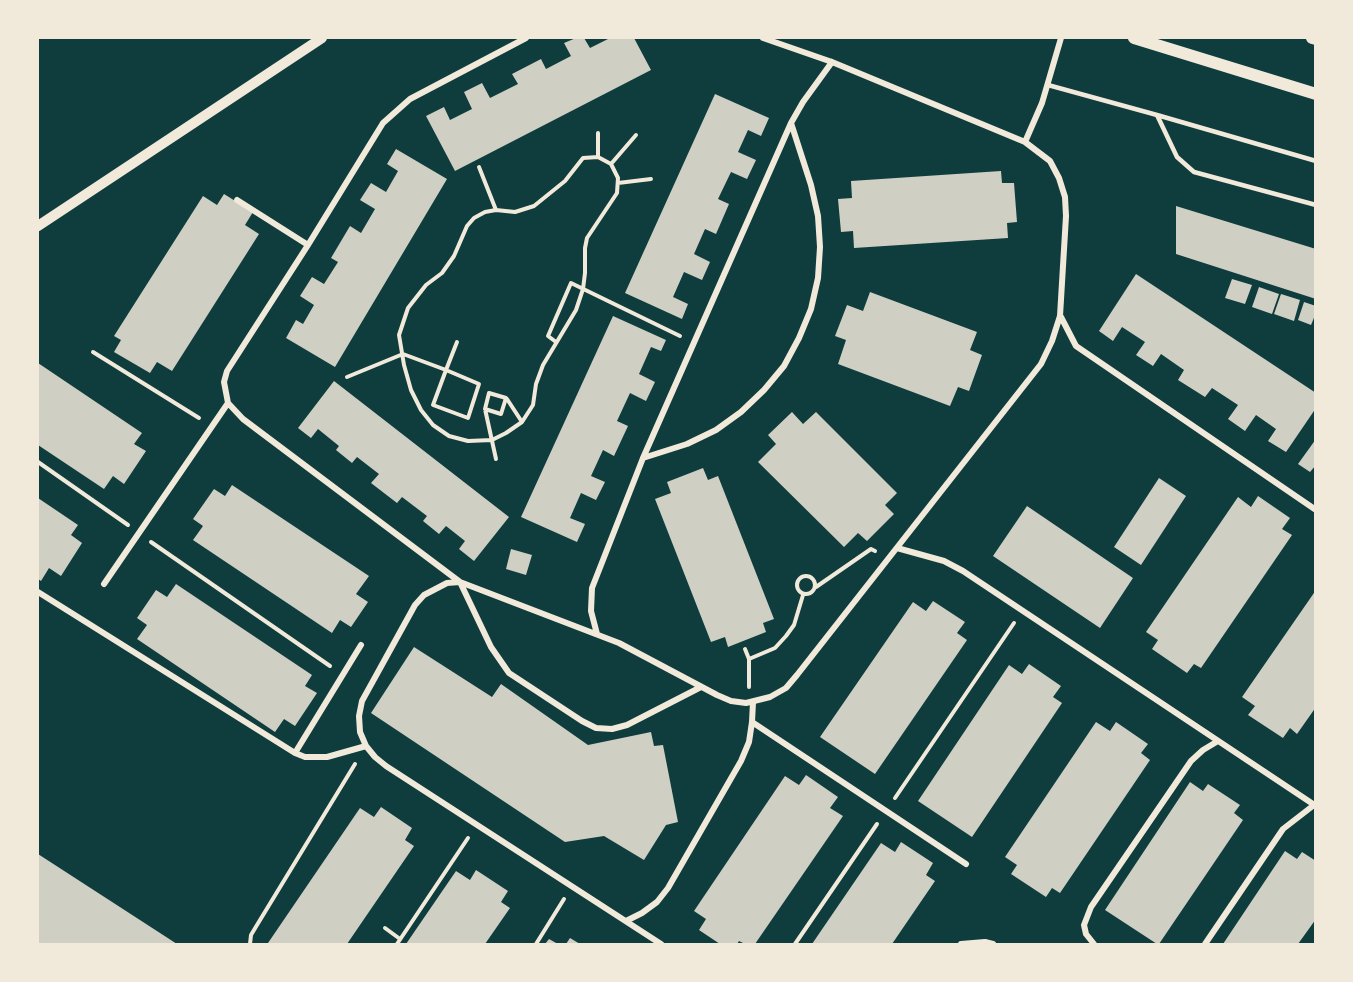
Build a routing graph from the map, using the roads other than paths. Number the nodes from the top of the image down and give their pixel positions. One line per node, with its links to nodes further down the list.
1 (322, 38): 15 (street)
2 (526, 38): 16 (street)
3 (763, 38): 6 (street)
4 (1061, 38): 7 (street)
5 (1134, 38): 8 (main road)
6 (832, 62): 10 (street); 11 (street)
7 (1047, 85): 9 (lane); 11 (street)
8 (1316, 94)
9 (1157, 115): 12 (lane); 14 (lane)
10 (791, 123): 19 (street); 19 (street)
11 (1025, 142): 17 (street)
12 (1316, 161)
13 (237, 200): 16 (street)
14 (1316, 205)
15 (38, 226)
16 (308, 245): 18 (street)
17 (1060, 316): 20 (street); 21 (street)
18 (228, 403): 22 (street); 23 (street)
19 (644, 458): 25 (street)
20 (1316, 510)
21 (897, 548): 28 (street); 30 (street)
22 (460, 582): 25 (street); 27 (street); 31 (street)
23 (104, 584)
24 (38, 592): 32 (street)
25 (597, 634): 27 (street)
26 (361, 645): 32 (street)
27 (701, 687): 28 (street)
28 (749, 702): 29 (street)
29 (752, 722): 34 (street); 35 (street)
30 (1218, 741): 33 (street); 39 (street)
31 (366, 746): 32 (street); 35 (street)
32 (295, 753)
33 (1315, 806): 40 (street)
34 (966, 864)
35 (626, 921): 36 (street)
36 (660, 945)
37 (960, 945): 38 (street)
38 (993, 945)
39 (1094, 945)
40 (1205, 945)

